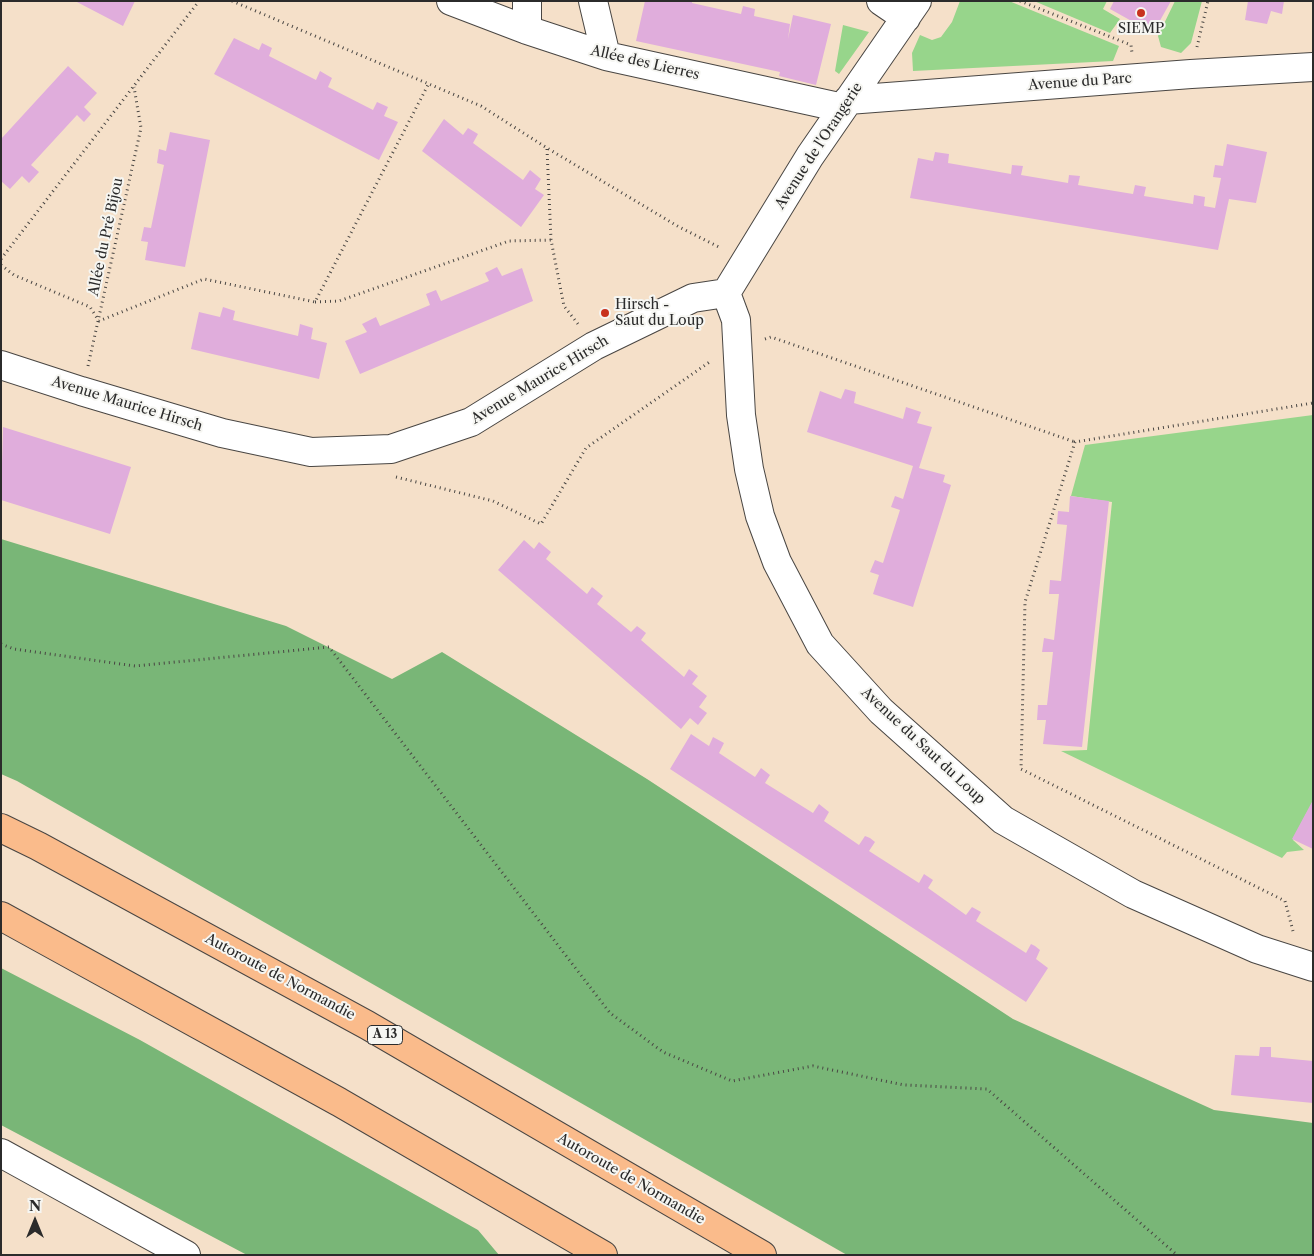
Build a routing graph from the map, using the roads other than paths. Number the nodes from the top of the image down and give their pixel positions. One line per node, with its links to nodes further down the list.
1 (451, 1): 6 (street, Allée des Lierres)
2 (527, 1): 6 (street)
3 (593, 1): 7 (street)
4 (881, 1): 5 (street)
5 (912, 10): 9 (street, Avenue de l'Orangerie)
6 (527, 30): 7 (street, Allée des Lierres)
7 (606, 56): 9 (street, Allée des Lierres)
8 (1313, 67): 9 (street, Avenue du Parc)
9 (846, 104): 10 (street, Avenue de l'Orangerie)
10 (726, 293): 11 (street, Avenue Maurice Hirsch); 14 (street, Avenue du Saut du Loup)
11 (1, 365)
12 (1, 828): 18 (highway, Autoroute de Normandie / A 13)
13 (1, 916): 17 (highway)
14 (1313, 967)
15 (1, 1153): 16 (street)
16 (186, 1255)
17 (603, 1255)
18 (762, 1255)

